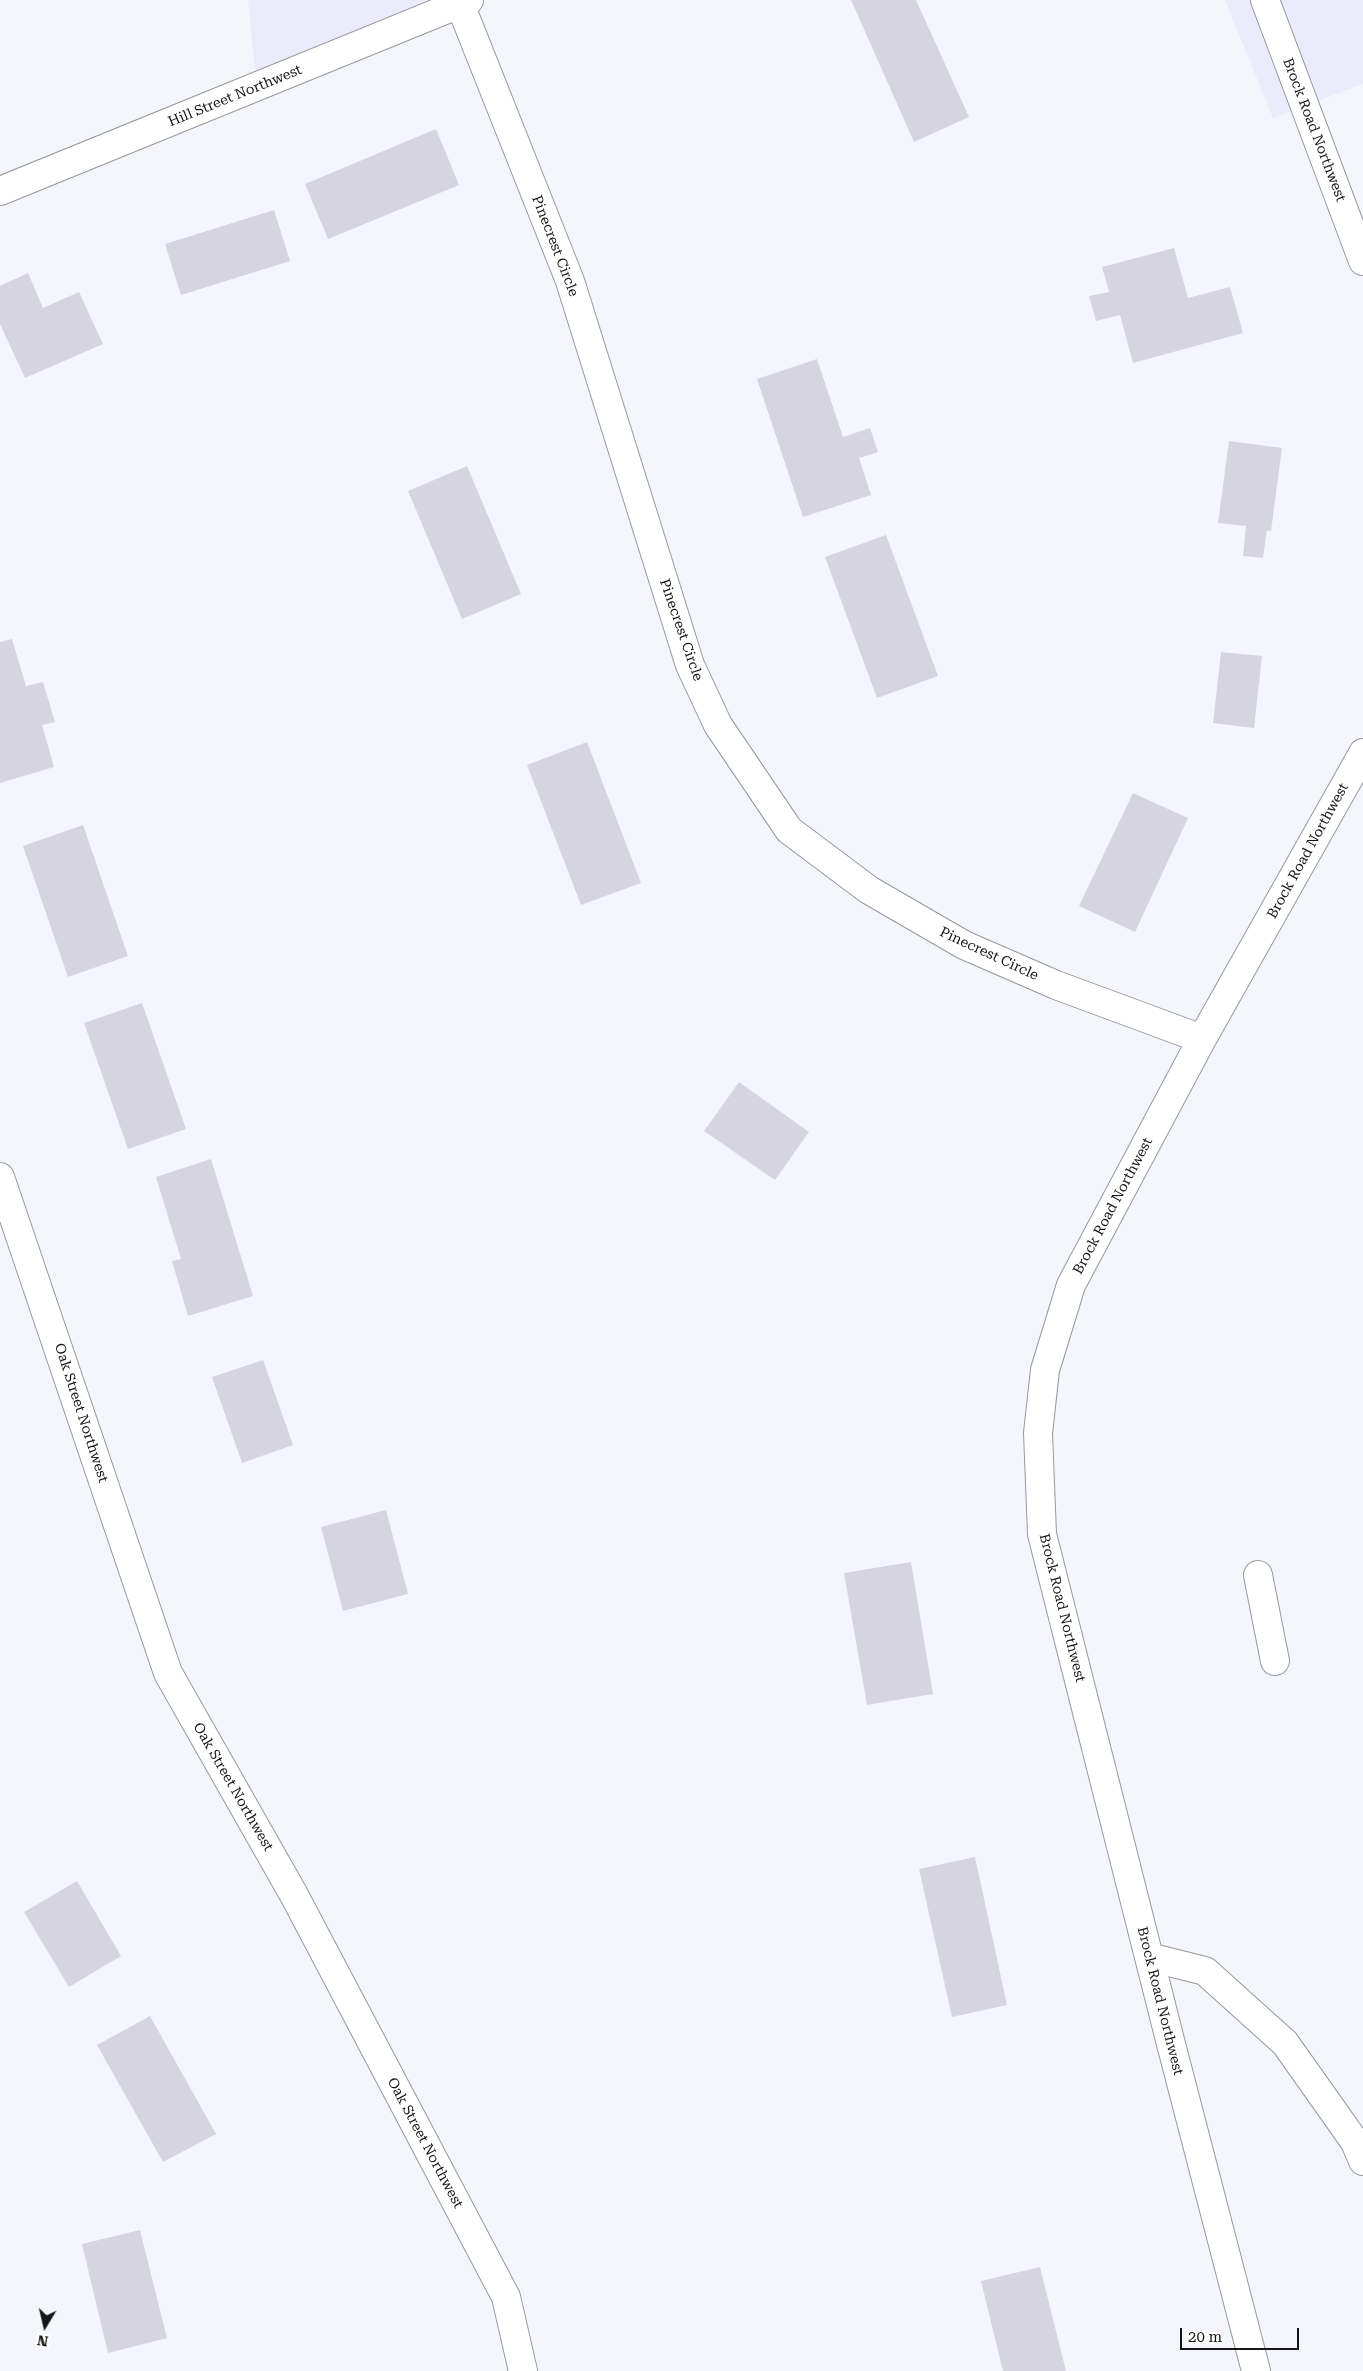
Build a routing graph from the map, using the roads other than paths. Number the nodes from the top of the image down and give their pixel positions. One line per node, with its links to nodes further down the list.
1 (1269, 1): 4 (street, Brock Road Northwest)
2 (464, 2): 3 (street, Hill Street Northwest); 6 (street, Pinecrest Circle)
3 (0, 191)
4 (1363, 261)
5 (1363, 753): 6 (street, Brock Road Northwest)
6 (1202, 1039): 10 (street, Brock Road Northwest)
7 (0, 1177): 12 (street, Oak Street Northwest)
8 (1258, 1575): 9 (street)
9 (1275, 1662)
10 (1149, 1957): 11 (street); 13 (street, Brock Road Northwest)
11 (1363, 2161)
12 (523, 2371)
13 (1256, 2371)

